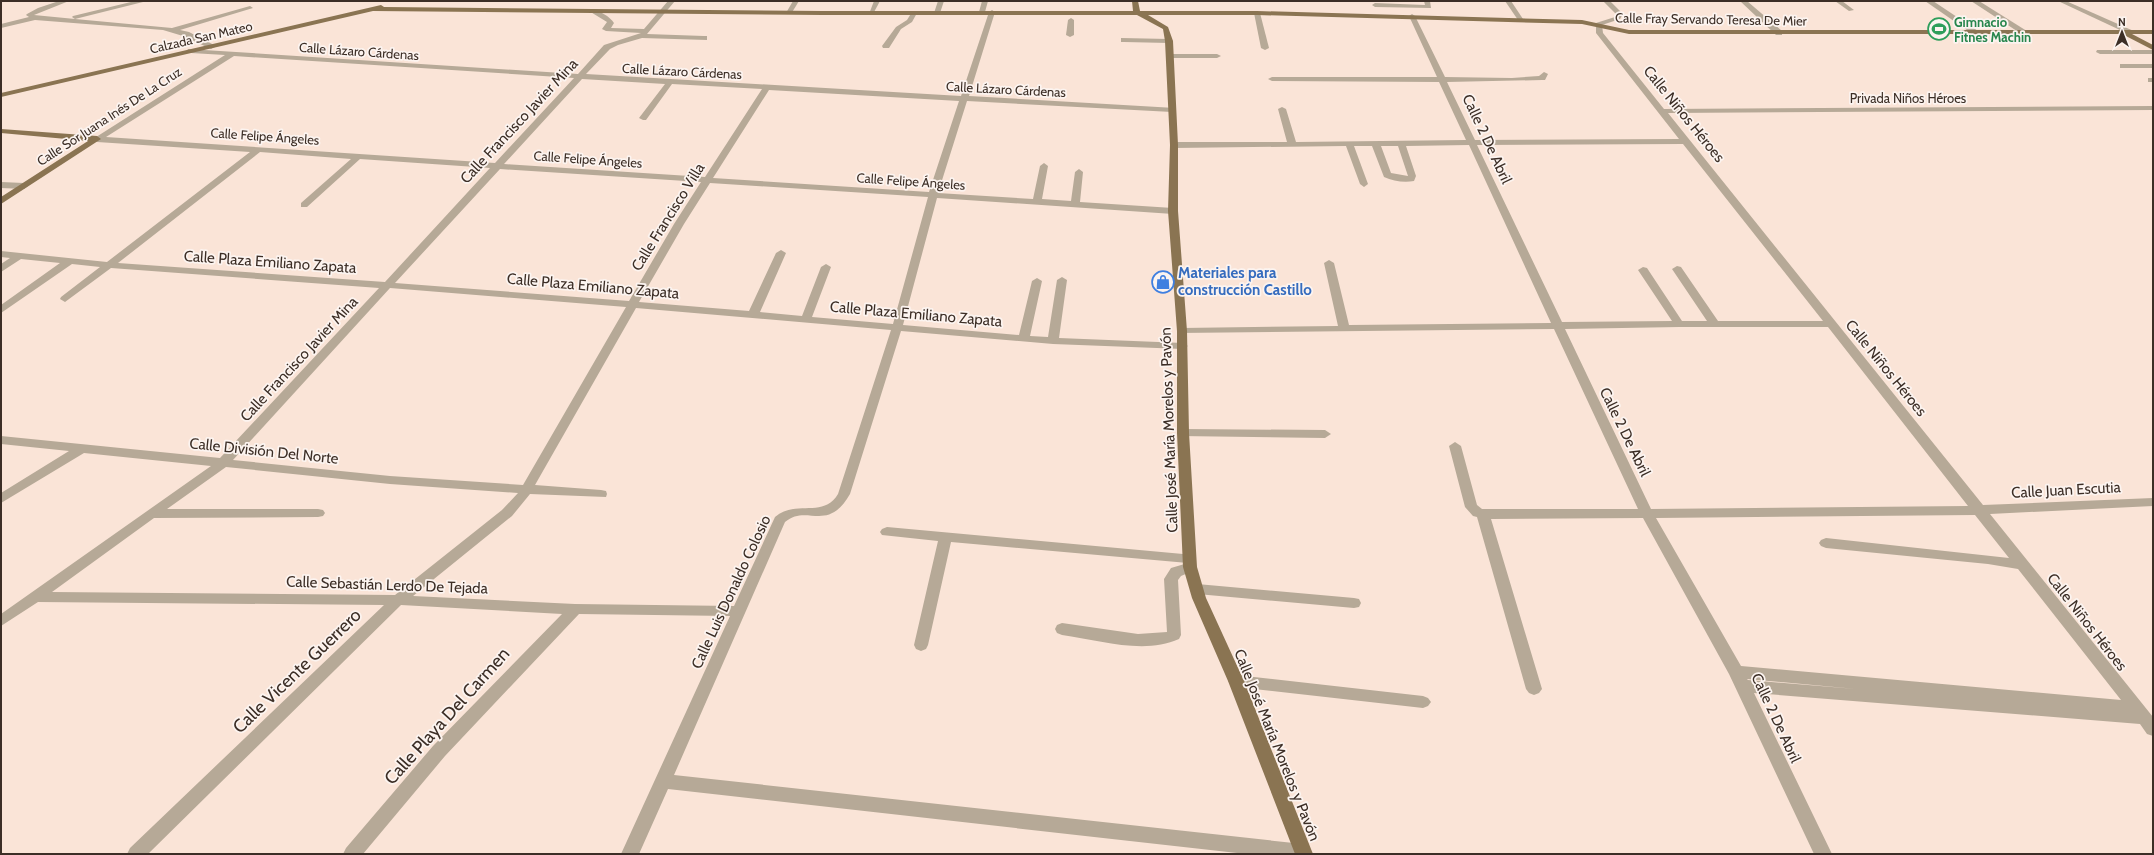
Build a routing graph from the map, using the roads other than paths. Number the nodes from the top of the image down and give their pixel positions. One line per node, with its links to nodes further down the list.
1 (66, 1): 35 (street)
2 (144, 1): 37 (street)
3 (405, 1): 21 (main road, Calzada San Mateo)
4 (672, 1): 24 (street)
5 (796, 1): 26 (street)
6 (877, 1): 29 (street)
7 (941, 1): 31 (street)
8 (985, 1): 27 (street, Calle Luis Donaldo Colosio)
9 (1135, 1): 28 (main road)
10 (1416, 1): 25 (street)
11 (1427, 1): 25 (street)
12 (1508, 1): 36 (street)
13 (1606, 1): 38 (street)
14 (1743, 1): 45 (street)
15 (1838, 1): 23 (street)
16 (1928, 1): 46 (street)
17 (1974, 1): 47 (street)
18 (2060, 1): 41 (street)
19 (1377, 3): 25 (street); 33 (street)
20 (250, 8): 40 (street)
21 (373, 9): 22 (main road, Calle Fray Servando Teresa De Mier); 54 (main road, Calzada San Mateo)
22 (591, 10): 24 (main road, Calle Fray Servando Teresa De Mier); 44 (street)
23 (1851, 10)
24 (664, 11): 26 (main road, Calle Fray Servando Teresa De Mier); 44 (street)
25 (1410, 11): 33 (main road, Calle Fray Servando Teresa De Mier); 36 (main road, Calle Fray Servando Teresa De Mier); 68 (street, Calle 2 De Abril)
26 (789, 12): 29 (main road, Calle Fray Servando Teresa De Mier)
27 (987, 12): 31 (main road, Calle Fray Servando Teresa De Mier); 34 (main road, Calle Fray Servando Teresa De Mier); 72 (street, Calle Luis Donaldo Colosio)
28 (1137, 12): 32 (main road, Calle Fray Servando Teresa De Mier); 34 (main road, Calle Fray Servando Teresa De Mier); 51 (main road, Calle José María Morelos y Pavón)
29 (871, 13): 30 (main road, Calle Fray Servando Teresa De Mier)
30 (914, 13): 31 (main road, Calle Fray Servando Teresa De Mier); 53 (street)
31 (937, 13)
32 (1257, 13): 33 (main road, Calle Fray Servando Teresa De Mier); 55 (street)
33 (1370, 15)
34 (1071, 16): 48 (street)
35 (36, 18): 37 (street); 39 (street)
36 (1520, 19): 38 (main road, Calle Fray Servando Teresa De Mier)
37 (63, 20): 40 (street)
38 (1598, 24): 45 (main road, Calle Fray Servando Teresa De Mier); 76 (street, Calle Niños Héroes)
39 (1, 26)
40 (173, 30): 54 (street)
41 (2123, 31): 42 (main road, Calle Fray Servando Teresa De Mier); 47 (main road, Calle Fray Servando Teresa De Mier); 56 (main road)
42 (2132, 32): 43 (main road, Calle Fray Servando Teresa De Mier); 52 (main road)
43 (2153, 32)
44 (644, 33): 49 (street); 66 (street, Calle Francisco Javier Mina)
45 (1779, 33): 46 (main road, Calle Fray Servando Teresa De Mier)
46 (1977, 33): 47 (main road, Calle Fray Servando Teresa De Mier)
47 (2026, 33)
48 (1070, 35)
49 (704, 38)
50 (1124, 40): 51 (street)
51 (1169, 41): 61 (main road, Calle José María Morelos y Pavón)
52 (2153, 43)
53 (886, 46)
54 (211, 47): 57 (main road, Calzada San Mateo)
55 (1265, 48)
56 (2153, 48)
57 (191, 52): 60 (street, Calle Lázaro Cárdenas); 71 (main road, Calzada San Mateo)
58 (2100, 52): 59 (street)
59 (2153, 52)
60 (231, 55): 66 (street, Calle Lázaro Cárdenas); 79 (street, Calle Sor Juana Inés De La Cruz)
61 (1170, 56): 62 (street); 75 (main road, Calle José María Morelos y Pavón)
62 (1217, 56)
63 (2123, 66): 64 (street)
64 (2153, 66)
65 (1544, 74): 68 (street)
66 (581, 76): 69 (street, Calle Lázaro Cárdenas); 89 (street, Calle Francisco Javier Mina)
67 (1272, 79): 68 (street)
68 (1441, 79): 82 (street, Calle 2 De Abril)
69 (670, 82): 70 (street, Calle Lázaro Cárdenas); 77 (street)
70 (767, 88): 72 (street, Calle Lázaro Cárdenas); 92 (street, Calle Francisco Villa)
71 (1, 95)
72 (965, 100): 75 (street, Calle Lázaro Cárdenas); 96 (street, Calle Luis Donaldo Colosio)
73 (2153, 108): 76 (street, Privada Niños Héroes)
74 (1282, 109): 83 (street)
75 (1172, 110): 86 (main road, Calle José María Morelos y Pavón)
76 (1663, 111): 80 (street, Calle Niños Héroes)
77 (643, 118)
78 (1, 131): 79 (main road, Calle Felipe Ángeles)
79 (97, 139): 87 (street, Calle Felipe Ángeles); 95 (main road, Calle Sor Juana Inés De La Cruz)
80 (1687, 141): 82 (street); 122 (street, Calle Niños Héroes)
81 (1400, 143): 82 (street); 85 (street); 85 (street)
82 (1471, 143): 123 (street, Calle 2 De Abril)
83 (1292, 144): 84 (street); 86 (street)
84 (1349, 144): 85 (street); 93 (street)
85 (1376, 144)
86 (1174, 145): 101 (main road, Calle José María Morelos y Pavón)
87 (259, 149): 88 (street, Calle Felipe Ángeles); 107 (street)
88 (359, 156): 89 (street, Calle Felipe Ángeles); 99 (street)
89 (499, 166): 92 (street, Calle Felipe Ángeles); 114 (street, Calle Francisco Javier Mina)
90 (1044, 166): 98 (street)
91 (1079, 172): 100 (street)
92 (708, 180): 96 (street, Calle Felipe Ángeles); 116 (street, Calle Francisco Villa)
93 (1364, 184)
94 (1, 185): 95 (street)
95 (24, 186): 97 (main road, Calle Sor Juana Inés De La Cruz)
96 (934, 195): 98 (street, Calle Felipe Ángeles); 124 (street, Calle Luis Donaldo Colosio)
97 (1, 201)
98 (1037, 202): 100 (street, Calle Felipe Ángeles)
99 (304, 205)
100 (1075, 205): 101 (street, Calle Felipe Ángeles)
101 (1173, 211): 126 (main road, Calle José María Morelos y Pavón)
102 (781, 253): 118 (street)
103 (1, 254): 104 (street, Calle Plaza Emiliano Zapata)
104 (20, 255): 105 (street, Calle Plaza Emiliano Zapata); 109 (street)
105 (71, 260): 107 (street, Calle Plaza Emiliano Zapata); 117 (street)
106 (1329, 264): 125 (street)
107 (108, 265): 114 (street, Calle Plaza Emiliano Zapata); 115 (street)
108 (826, 267): 119 (street)
109 (1, 269)
110 (1677, 269): 121 (street)
111 (1642, 270): 120 (street)
112 (1062, 280): 128 (street)
113 (1037, 281): 127 (street)
114 (387, 286): 116 (street, Calle Plaza Emiliano Zapata); 135 (street, Calle Francisco Javier Mina)
115 (65, 299)
116 (631, 305): 118 (street, Calle Plaza Emiliano Zapata); 136 (street, Calle Francisco Villa)
117 (1, 310)
118 (753, 315): 119 (street, Calle Plaza Emiliano Zapata)
119 (806, 319): 124 (street, Calle Plaza Emiliano Zapata)
120 (1679, 324): 121 (street); 123 (street)
121 (1715, 324): 122 (street)
122 (1831, 324): 140 (street, Calle Niños Héroes)
123 (1558, 325): 125 (street); 144 (street, Calle 2 De Abril)
124 (897, 327): 127 (street, Calle Plaza Emiliano Zapata); 155 (street, Calle Luis Donaldo Colosio)
125 (1344, 328): 126 (street)
126 (1182, 331): 129 (main road, Calle José María Morelos y Pavón)
127 (1024, 338): 128 (street, Calle Plaza Emiliano Zapata)
128 (1053, 341): 129 (street, Calle Plaza Emiliano Zapata)
129 (1182, 346): 130 (main road, Calle José María Morelos y Pavón)
130 (1183, 433): 131 (street); 148 (main road, Calle José María Morelos y Pavón)
131 (1324, 434)
132 (1, 440): 134 (street, Calle División Del Norte)
133 (1455, 446): 143 (street)
134 (81, 449): 135 (street, Calle División Del Norte); 138 (street)
135 (223, 463): 136 (street, Calle División Del Norte); 142 (street, Calle Francisco Javier Mina)
136 (525, 489): 137 (street, Calle División Del Norte); 152 (street, Calle Vicente Guerrero)
137 (601, 494)
138 (1, 499)
139 (2153, 502): 140 (street, Calle Juan Escutia)
140 (1980, 510): 144 (street, Calle Juan Escutia); 149 (street, Calle Niños Héroes)
141 (318, 513): 142 (street)
142 (152, 514): 151 (street, Calle Francisco Javier Mina)
143 (1483, 514): 144 (street, Calle Juan Escutia); 161 (street)
144 (1647, 514): 159 (street, Calle 2 De Abril)
145 (887, 532): 146 (street)
146 (945, 538): 148 (street); 158 (street)
147 (1826, 543): 149 (street)
148 (1190, 562): 150 (main road, Calle José María Morelos y Pavón); 157 (street)
149 (2023, 565): 163 (street, Calle Niños Héroes)
150 (1197, 589): 153 (street); 160 (main road, Calle José María Morelos y Pavón)
151 (35, 597): 152 (street, Calle Sebastián Lerdo De Tejada); 156 (street, Calle Francisco Javier Mina)
152 (398, 600): 154 (street, Calle Sebastián Lerdo De Tejada); 166 (street, Calle Vicente Guerrero)
153 (1354, 603)
154 (575, 609): 155 (street, Calle Sebastián Lerdo De Tejada); 167 (street, Calle Playa Del Carmen)
155 (739, 611): 164 (street, Calle Luis Donaldo Colosio)
156 (1, 621)
157 (1062, 629)
158 (921, 645)
159 (1740, 679): 163 (street); 169 (street, Calle 2 De Abril)
160 (1236, 681): 162 (street); 165 (main road, Calle José María Morelos y Pavón)
161 (1534, 689)
162 (1423, 702)
163 (2144, 719)
164 (663, 781): 165 (street); 168 (street, Calle Luis Donaldo Colosio)
165 (1303, 853)
166 (136, 854)
167 (352, 854)
168 (630, 854)
169 (1823, 854)

